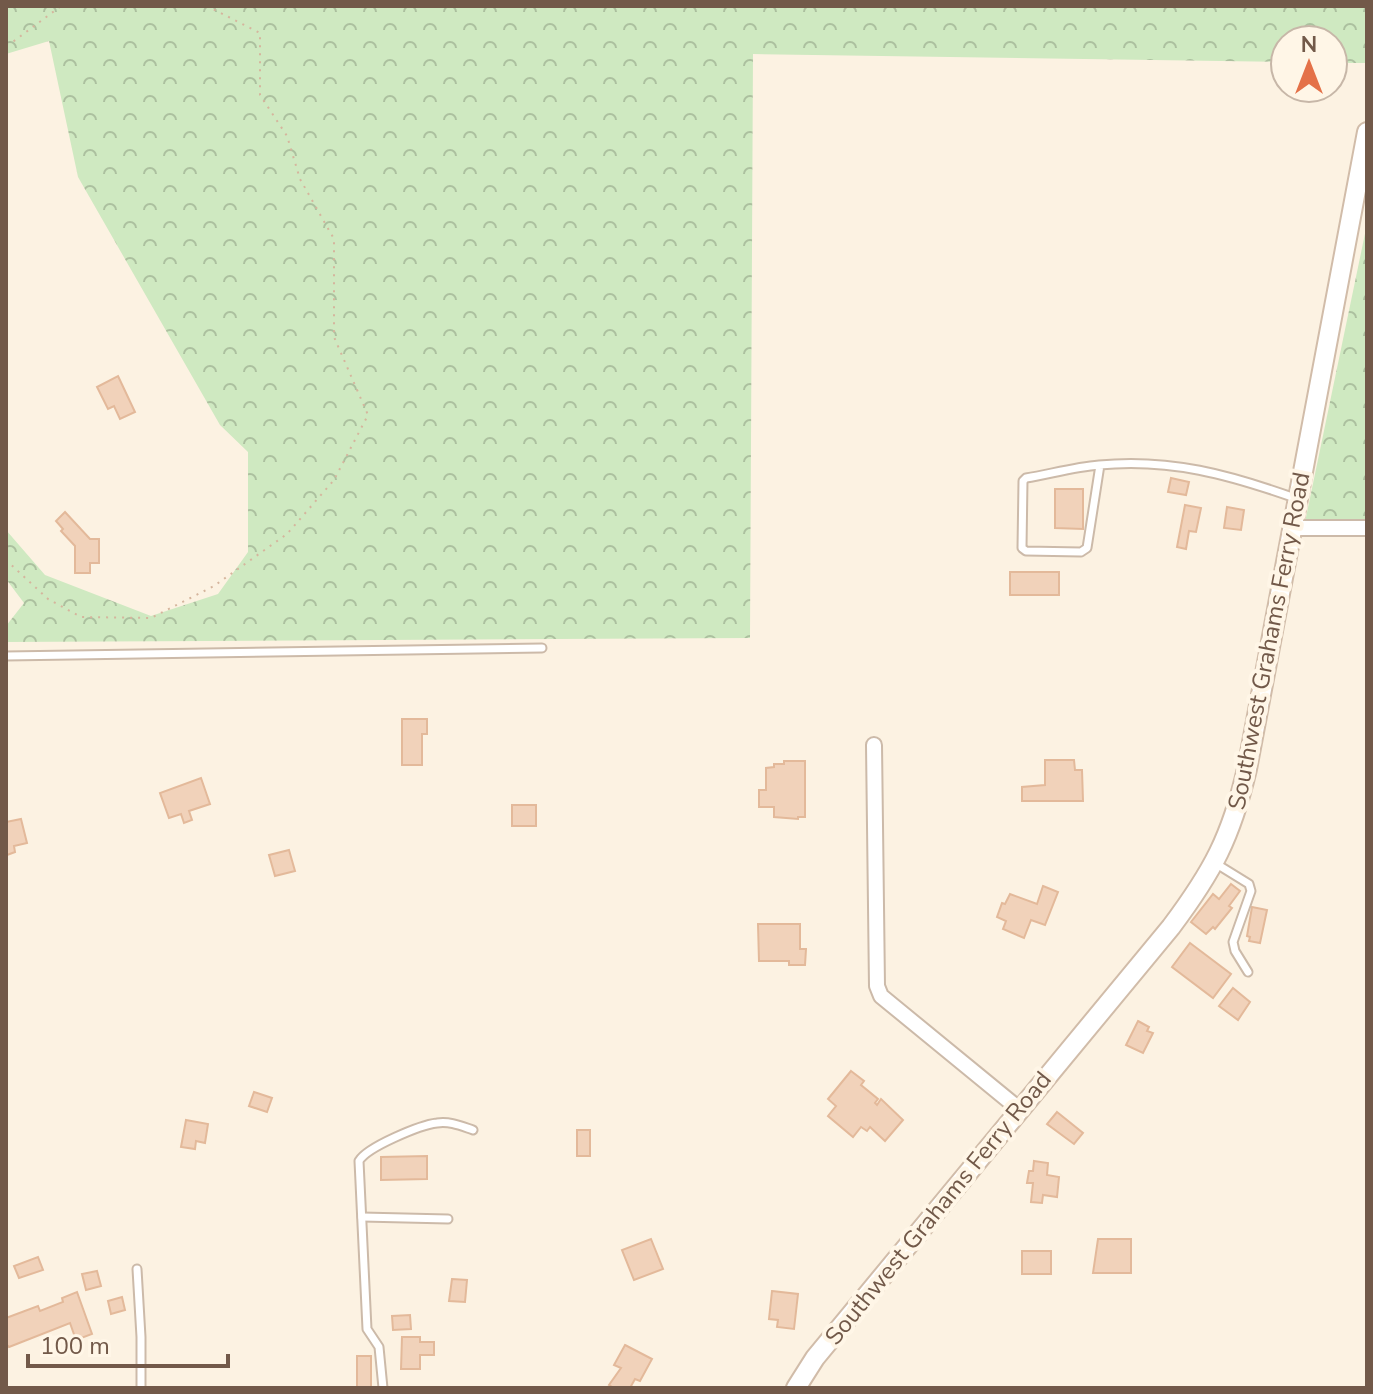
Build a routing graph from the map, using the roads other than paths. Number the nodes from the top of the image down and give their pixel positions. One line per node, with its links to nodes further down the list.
1 (1367, 132): 3 (main road, Southwest Grahams Ferry Road)
2 (1100, 465): 2 (lane); 3 (lane)
3 (1297, 498): 4 (main road, Southwest Grahams Ferry Road)
4 (1292, 528): 5 (street); 9 (main road, Southwest Grahams Ferry Road)
5 (1367, 528)
6 (542, 648): 7 (lane)
7 (6, 656)
8 (874, 745): 11 (street)
9 (1215, 863): 10 (lane); 11 (main road, Southwest Grahams Ferry Road)
10 (1248, 972)
11 (1019, 1109): 18 (main road, Southwest Grahams Ferry Road)
12 (473, 1130): 13 (lane)
13 (362, 1217): 14 (lane); 17 (lane)
14 (448, 1219)
15 (137, 1269): 16 (lane)
16 (141, 1388)
17 (383, 1388)
18 (796, 1388)

